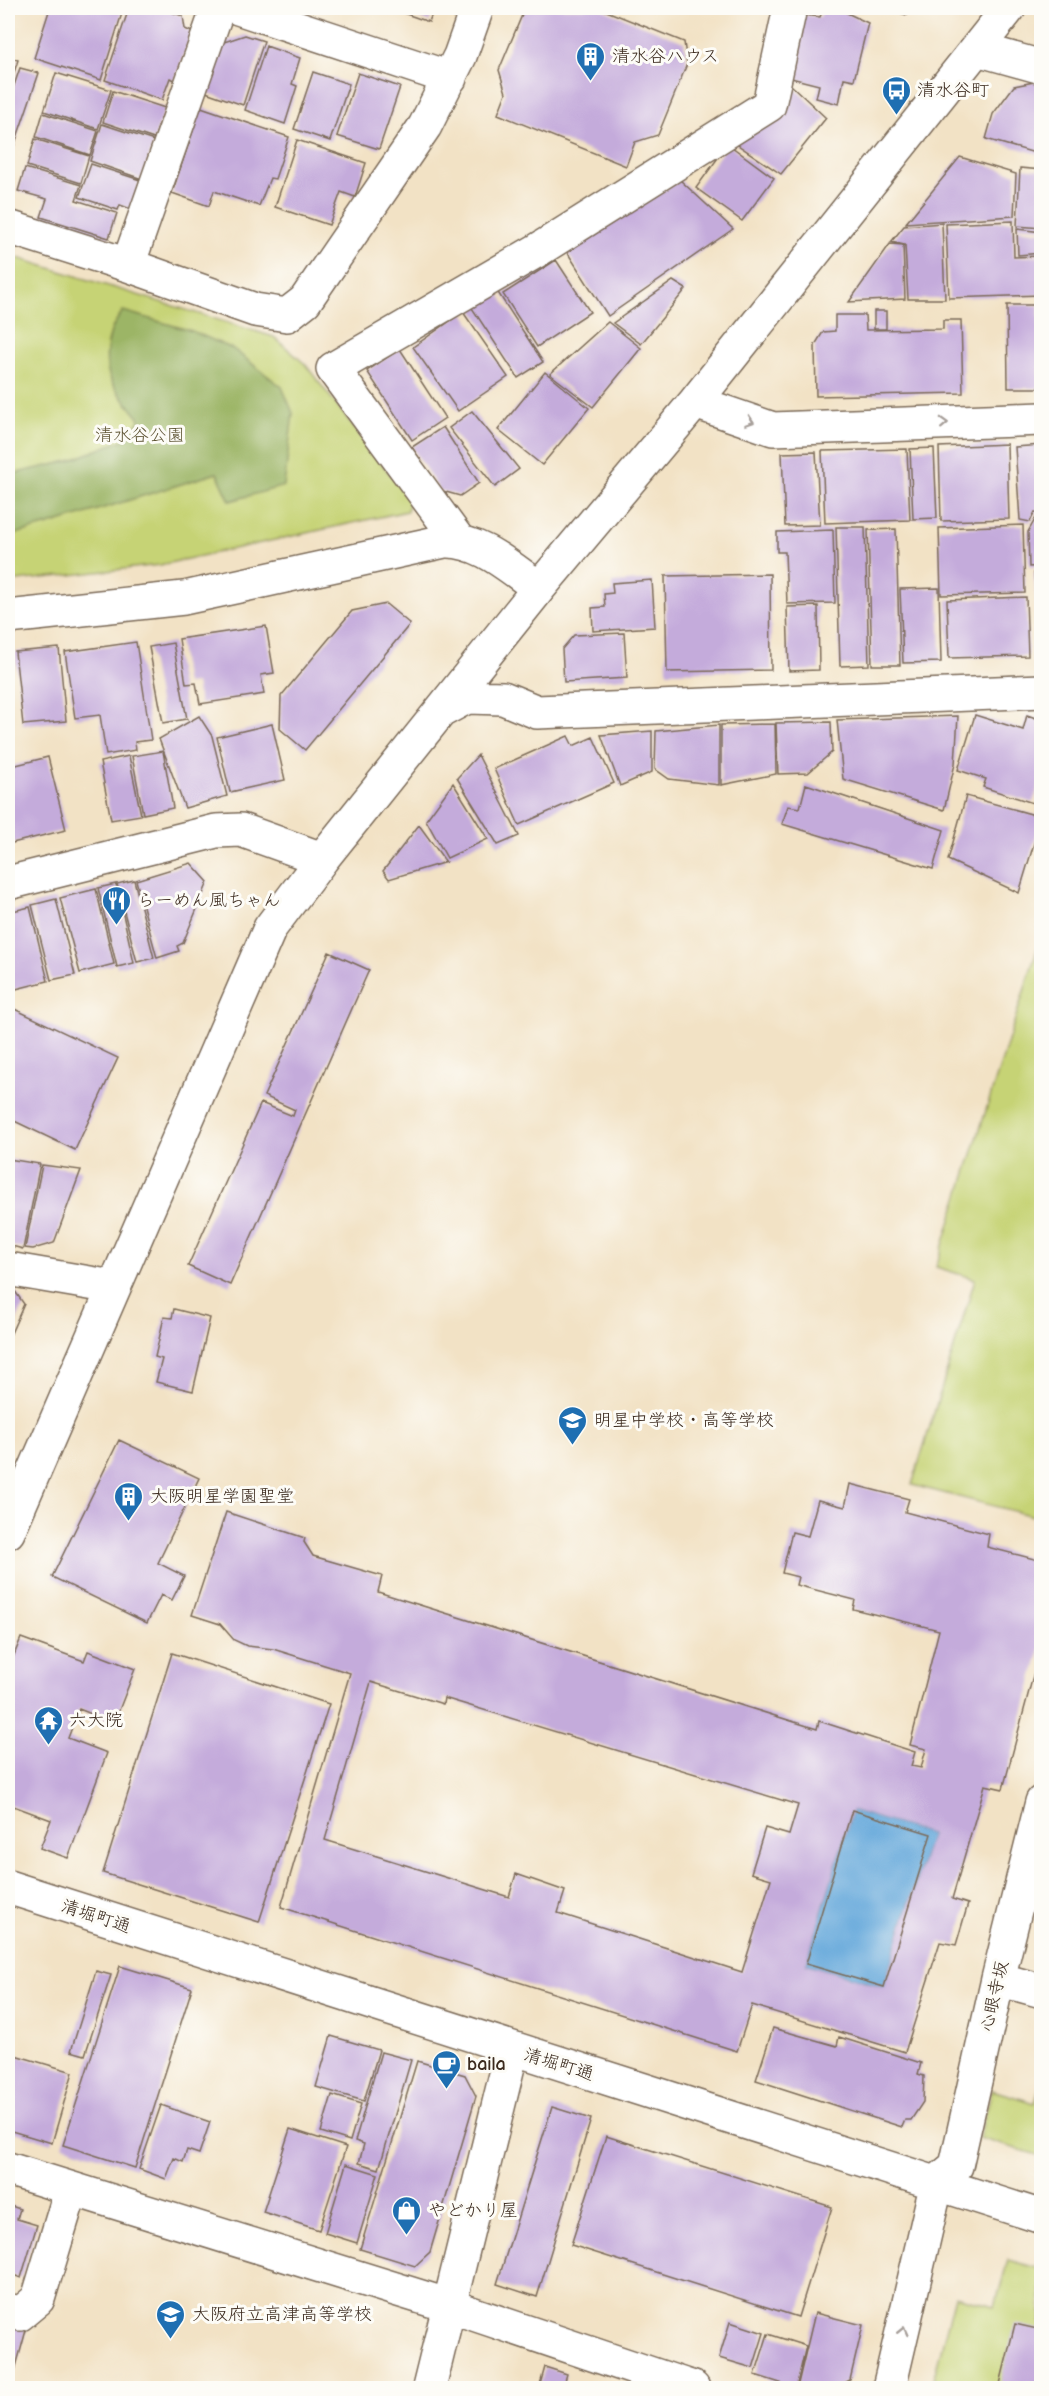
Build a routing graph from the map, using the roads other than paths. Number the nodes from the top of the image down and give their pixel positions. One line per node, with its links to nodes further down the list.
1 (218, 8): 10 (street)
2 (238, 8): 8 (street)
3 (477, 8): 8 (street)
4 (790, 8): 13 (street)
5 (1009, 8): 6 (street)
6 (977, 49): 7 (street); 11 (street)
7 (1041, 67)
8 (450, 78): 10 (street)
9 (8, 227): 10 (street)
10 (128, 265)
11 (695, 402): 12 (street, one-way to 12); 14 (street)
12 (1041, 419)
13 (459, 541): 14 (street); 15 (street)
14 (539, 588): 17 (street)
15 (8, 617)
16 (1041, 691): 17 (street)
17 (441, 711): 18 (street)
18 (322, 859): 19 (street); 21 (street)
19 (8, 883)
20 (8, 1269): 21 (street)
21 (113, 1287): 22 (street)
22 (19, 1479): 23 (street)
23 (8, 1532)
24 (1041, 1802): 26 (street, 心眼寺坂)
25 (8, 1887): 28 (street, 清堀町通)
26 (998, 1979): 27 (street); 30 (street, 心眼寺坂)
27 (1041, 1991)
28 (512, 2050): 30 (street, 清堀町通); 33 (street)
29 (8, 2169): 31 (street)
30 (937, 2182): 32 (street, 清堀町通); 37 (street, one-way to 30)
31 (71, 2190): 33 (street); 34 (street)
32 (1041, 2217)
33 (450, 2306): 35 (street); 36 (street)
34 (8, 2310)
35 (429, 2388)
36 (693, 2388)
37 (889, 2388)

